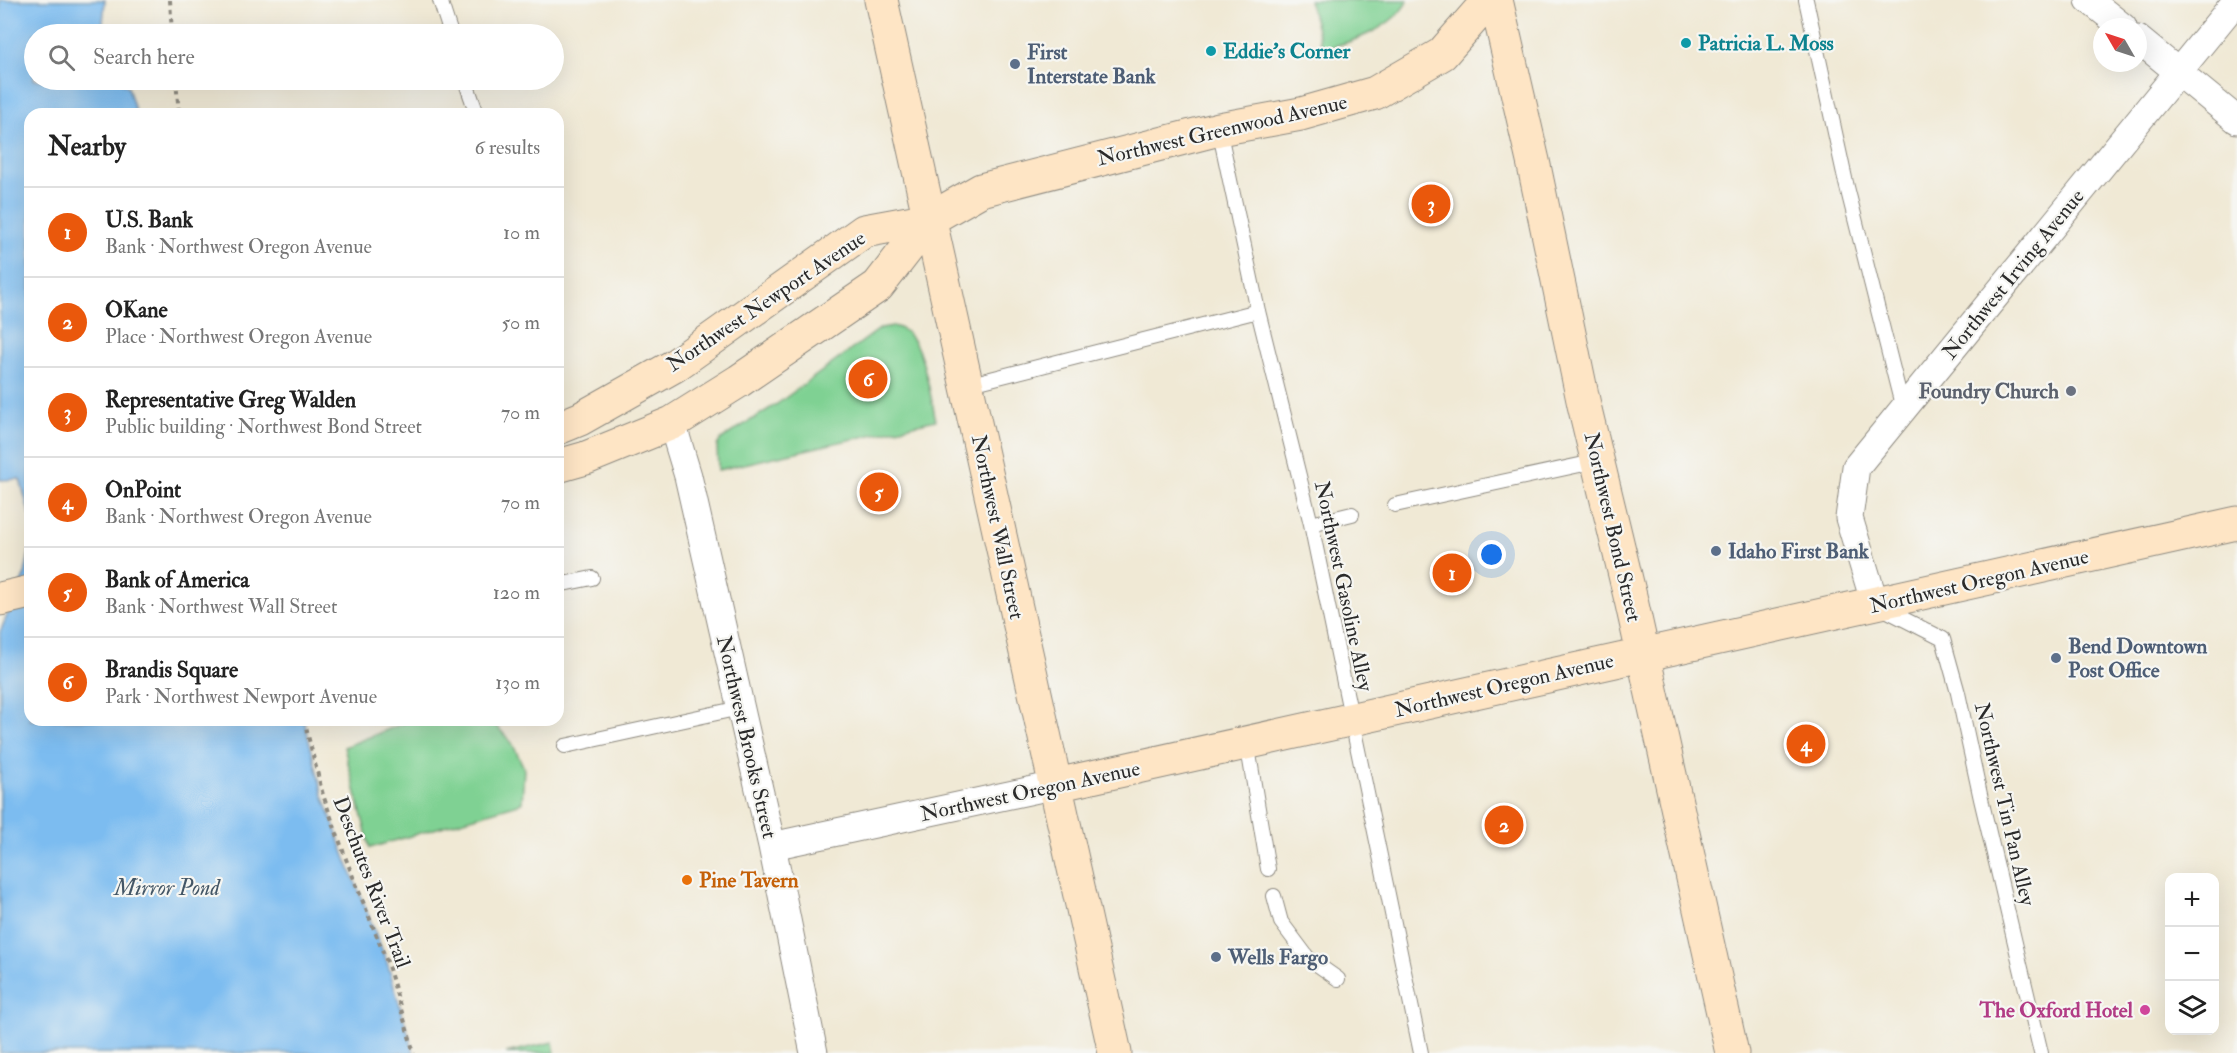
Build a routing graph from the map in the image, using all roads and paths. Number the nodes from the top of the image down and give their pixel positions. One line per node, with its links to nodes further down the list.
1 (170, 0): 10 (path)
2 (440, 0): 11 (lane)
3 (881, 0): 20 (main road, Northwest Wall Street)
4 (1489, 0): 19 (main road, Northwest Greenwood Avenue)
5 (1496, 0): 26 (main road, Northwest Bond Street)
6 (1806, 0): 23 (lane)
7 (2089, 0): 9 (street)
8 (2237, 0): 13 (street, Northwest Irving Avenue)
9 (2111, 18)
10 (171, 24)
11 (448, 24)
12 (2147, 46): 13 (street)
13 (2179, 72): 18 (street); 23 (street, Northwest Irving Avenue)
14 (177, 90): 16 (path)
15 (469, 90): 17 (lane)
16 (178, 108)
17 (475, 108)
18 (2237, 120)
19 (1219, 129): 20 (main road, Northwest Greenwood Avenue); 21 (lane, Northwest Gasoline Alley)
20 (930, 219): 22 (main road, Northwest Wall Street); 24 (main road, Northwest Newport Avenue); 25 (main road, Northwest Newport Avenue)
21 (1258, 311): 22 (lane); 31 (lane, Northwest Gasoline Alley)
22 (967, 385): 41 (main road, Northwest Wall Street)
23 (1903, 409): 34 (street, Northwest Irving Avenue)
24 (564, 421)
25 (672, 423): 27 (main road, Northwest Newport Avenue); 36 (street, Northwest Brooks Street)
26 (1598, 461): 28 (lane); 35 (main road, Northwest Bond Street)
27 (564, 464)
28 (1395, 505)
29 (1352, 514): 31 (lane)
30 (2237, 523): 34 (main road, Northwest Oregon Avenue)
31 (1311, 524): 37 (lane, Northwest Gasoline Alley)
32 (592, 578): 33 (lane)
33 (564, 584)
34 (1875, 604): 35 (main road, Northwest Oregon Avenue); 51 (lane, Northwest Tin Pan Alley)
35 (1643, 654): 37 (main road, Northwest Oregon Avenue); 50 (main road, Northwest Bond Street)
36 (740, 708): 40 (lane); 42 (street, Northwest Brooks Street)
37 (1351, 720): 39 (main road, Northwest Oregon Avenue); 49 (lane, Northwest Gasoline Alley)
38 (306, 726): 46 (path, Deschutes River Trail)
39 (1247, 742): 41 (main road, Northwest Oregon Avenue); 43 (lane)
40 (565, 746)
41 (1056, 785): 42 (street, Northwest Oregon Avenue); 48 (main road, Northwest Wall Street)
42 (772, 846): 47 (street, Northwest Brooks Street)
43 (1268, 868)
44 (1274, 896): 45 (lane)
45 (1338, 979)
46 (414, 1053)
47 (814, 1053)
48 (1115, 1053)
49 (1421, 1053)
50 (1732, 1053)
51 (2042, 1053)

